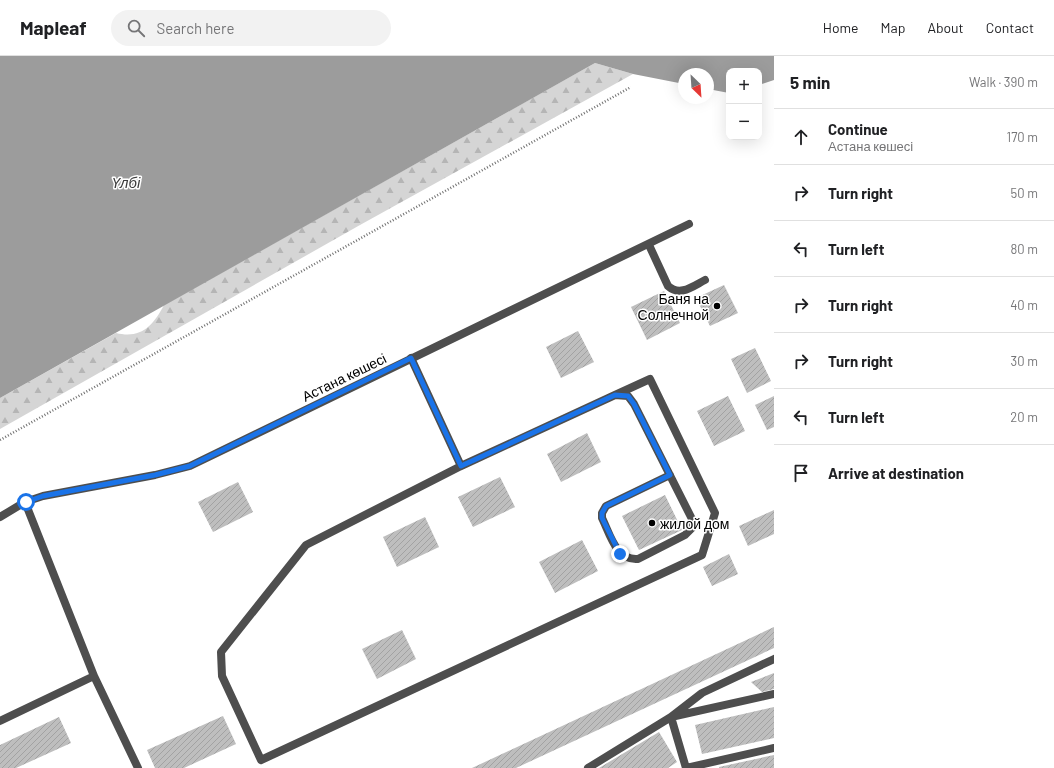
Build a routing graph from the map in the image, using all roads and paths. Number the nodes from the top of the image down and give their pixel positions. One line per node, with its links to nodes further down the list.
1 (631, 87): 7 (path)
2 (689, 224): 3 (street, Астана көшесі)
3 (649, 245): 4 (street); 5 (street, Астана көшесі)
4 (705, 280)
5 (411, 358): 8 (street); 10 (street, Астана көшесі)
6 (615, 395): 8 (street); 8 (street); 9 (street)
7 (0, 440)
8 (461, 466)
9 (670, 475): 9 (street)
10 (26, 502): 11 (street, Астана көшесі); 13 (street)
11 (0, 517)
12 (774, 659): 15 (street)
13 (94, 676): 16 (street); 18 (street)
14 (774, 694): 15 (street)
15 (671, 717): 19 (street); 20 (street)
16 (0, 721)
17 (774, 748): 20 (street)
18 (138, 768)
19 (588, 768)
20 (686, 768)

